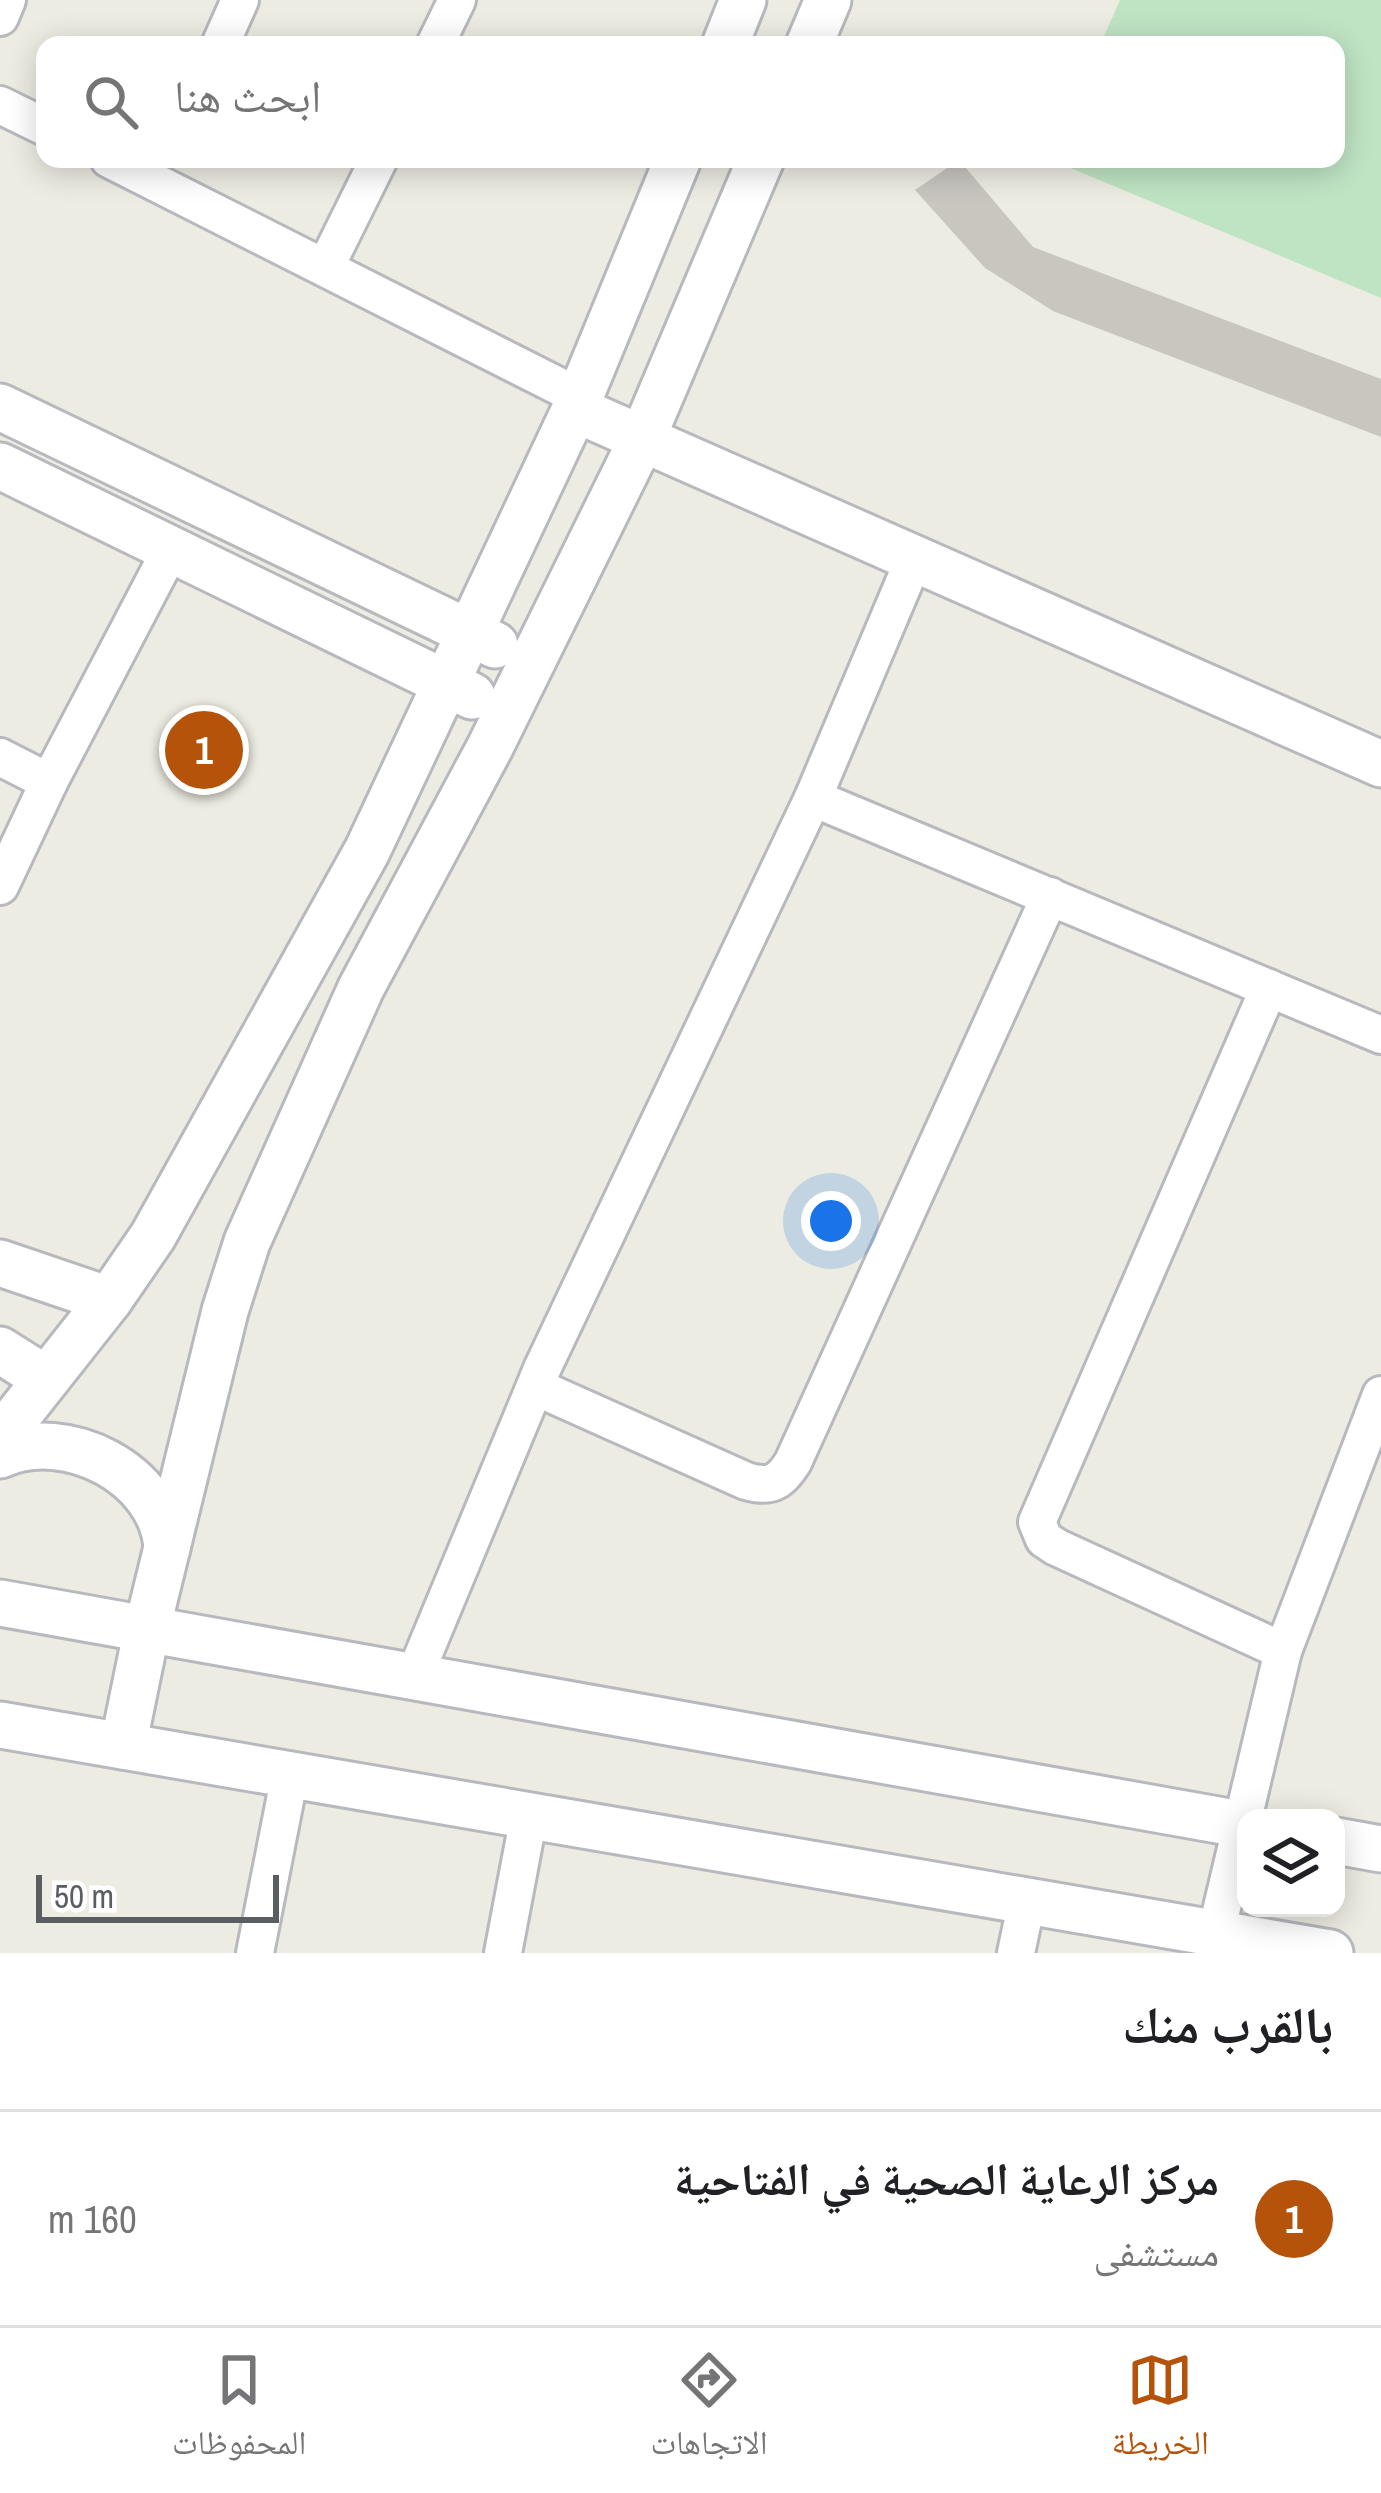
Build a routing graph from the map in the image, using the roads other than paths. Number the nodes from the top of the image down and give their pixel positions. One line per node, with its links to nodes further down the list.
1 (7, 0): 6 (street)
2 (240, 0): 7 (street)
3 (458, 0): 8 (street)
4 (743, 0): 9 (street)
5 (828, 0): 10 (street)
6 (0, 17)
7 (224, 36)
8 (440, 36)
9 (729, 36)
10 (813, 36)
11 (0, 105): 12 (street)
12 (36, 123)
13 (374, 168): 17 (street)
14 (674, 168): 18 (street)
15 (757, 168): 20 (street)
16 (165, 171): 17 (street)
17 (326, 266): 18 (street)
18 (577, 403): 20 (street); 24 (street)
19 (0, 407): 24 (street)
20 (642, 439): 23 (street); 25 (street)
21 (0, 466): 22 (street)
22 (171, 550): 26 (street); 30 (street)
23 (914, 559): 29 (street); 31 (street)
24 (471, 633): 25 (street); 26 (street)
25 (530, 662): 27 (street)
26 (448, 683): 27 (street); 37 (street)
27 (504, 715): 44 (street)
28 (0, 757): 30 (street)
29 (1381, 764)
30 (49, 782): 32 (street)
31 (813, 798): 33 (street); 40 (street)
32 (0, 886)
33 (1050, 896): 34 (street); 40 (street)
34 (1269, 988): 35 (street); 47 (street)
35 (1381, 1034)
36 (0, 1263): 37 (street)
37 (109, 1300): 39 (street)
38 (0, 1350): 39 (street)
39 (46, 1379): 42 (street)
40 (538, 1379): 48 (street)
41 (1381, 1395): 47 (street)
42 (0, 1438)
43 (0, 1455): 44 (street)
44 (167, 1547): 46 (street)
45 (0, 1603): 46 (street)
46 (147, 1629): 48 (street); 50 (street)
47 (1283, 1652): 52 (street)
48 (415, 1677): 54 (street)
49 (0, 1725): 50 (street)
50 (123, 1746): 51 (street)
51 (290, 1774): 53 (street); 61 (street)
52 (1246, 1809)
53 (529, 1816): 58 (street); 62 (street)
54 (1237, 1823)
55 (1345, 1843): 57 (street)
56 (1237, 1845): 59 (street)
57 (1381, 1849)
58 (1027, 1901): 59 (street); 63 (street)
59 (1216, 1933): 60 (street)
60 (1273, 1948): 64 (street)
61 (254, 1953)
62 (503, 1953)
63 (1016, 1953)
64 (1330, 1953)

